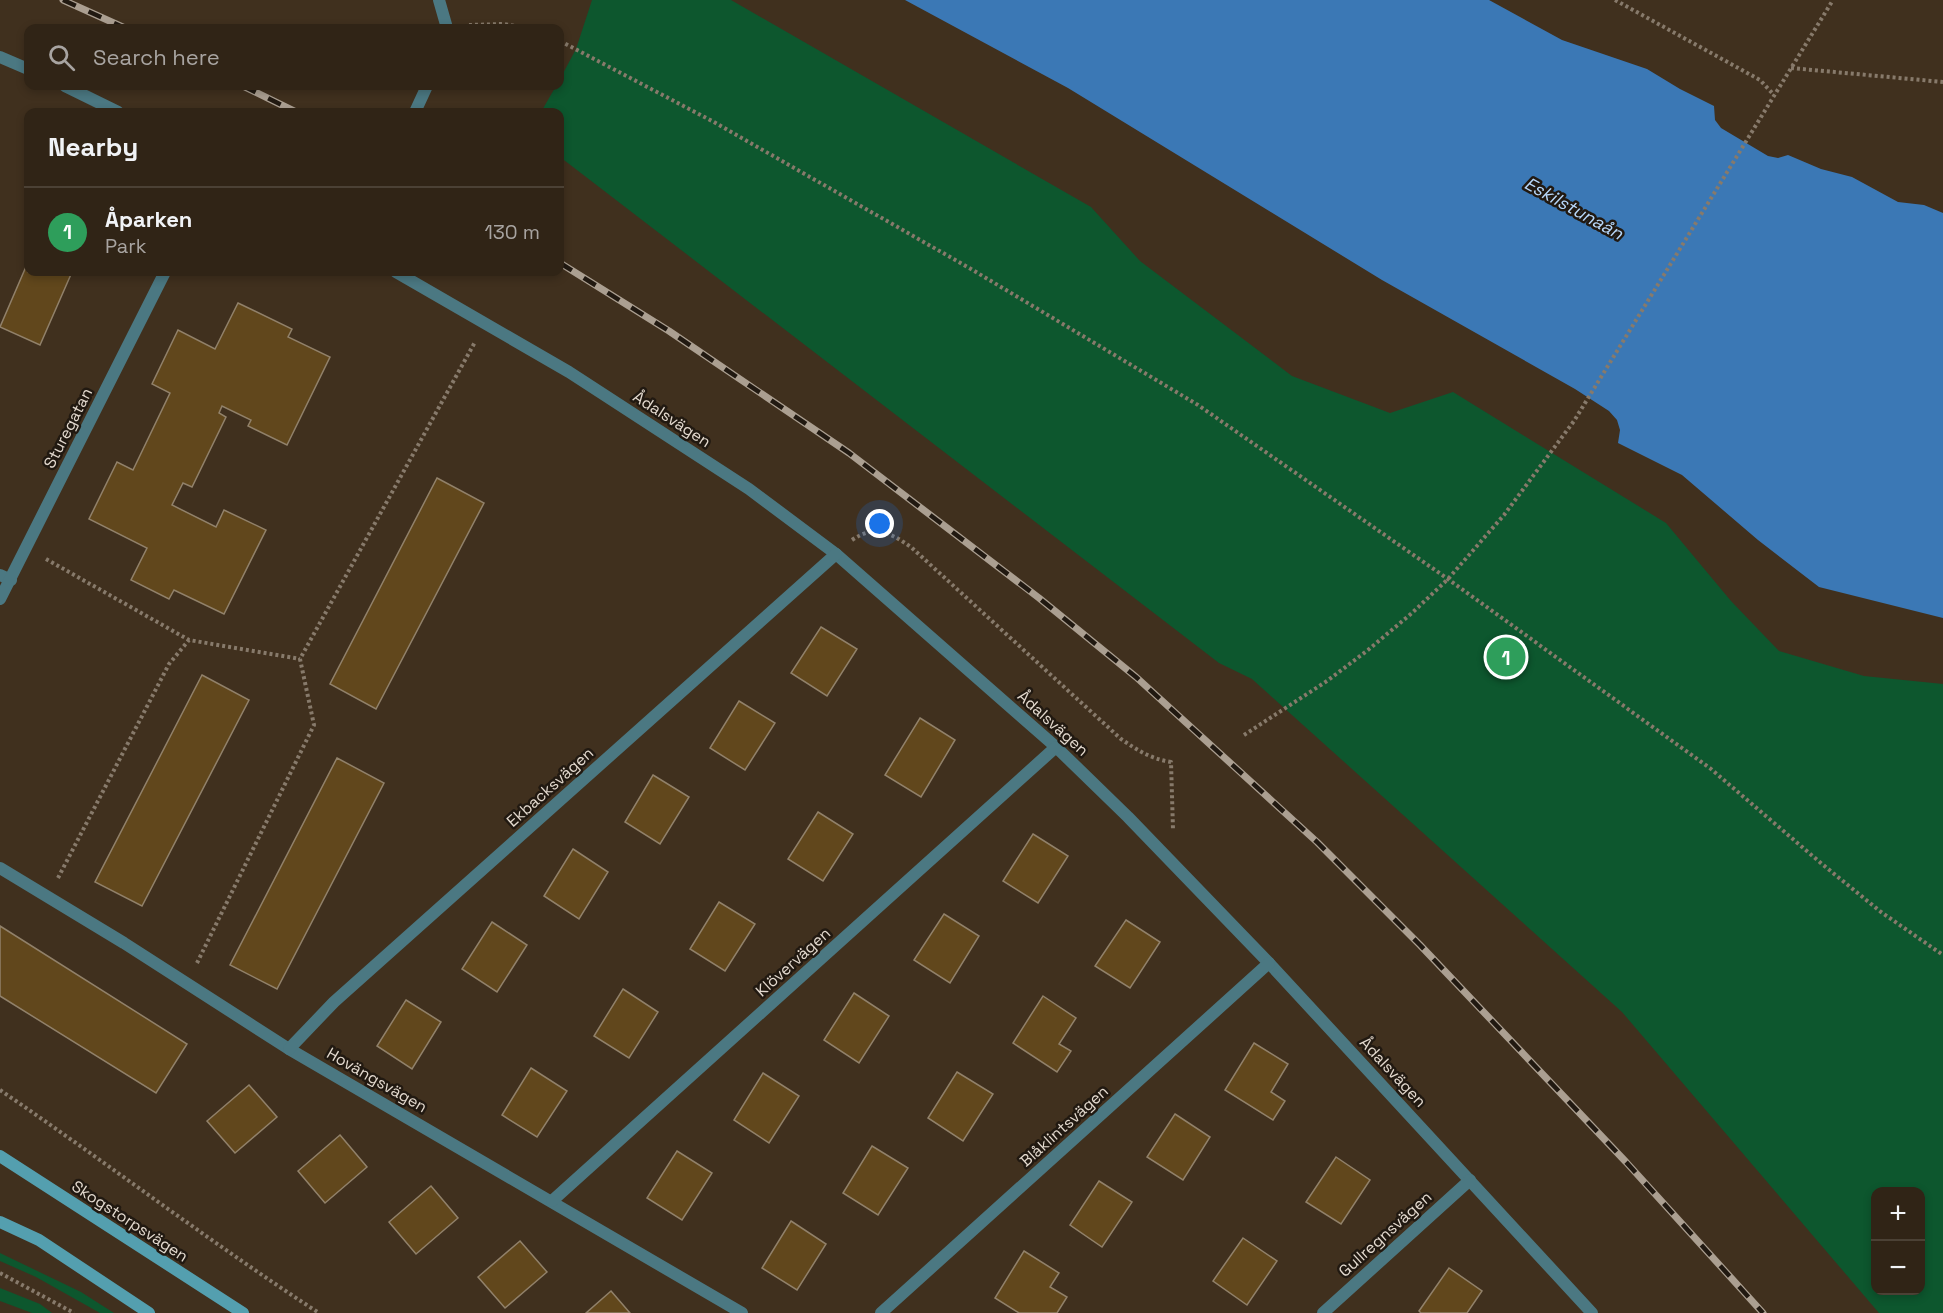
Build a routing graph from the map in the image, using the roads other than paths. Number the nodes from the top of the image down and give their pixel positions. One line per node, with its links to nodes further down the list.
1 (439, 0): 2 (street)
2 (446, 24)
3 (0, 57): 4 (street)
4 (24, 67)
5 (73, 90): 7 (street)
6 (426, 90): 8 (street)
7 (110, 108)
8 (417, 108)
9 (163, 276): 12 (street, Sturegatan)
10 (403, 276): 11 (street, Ådalsvägen)
11 (836, 554): 14 (street, Ådalsvägen); 17 (street, Ekbacksvägen)
12 (6, 577): 13 (street, Sturegatan)
13 (0, 599)
14 (1056, 747): 16 (street, Ådalsvägen); 20 (street, Klövervägen)
15 (0, 868): 17 (street, Hovängsvägen)
16 (1269, 963): 19 (street, Ådalsvägen); 25 (street, Blåklintsvägen)
17 (289, 1049): 20 (street, Hovängsvägen)
18 (0, 1156): 23 (main road, Skogstorpsvägen)
19 (1470, 1180): 26 (street, Gullregnsvägen); 27 (street, Ådalsvägen)
20 (552, 1201): 24 (street, Hovängsvägen)
21 (0, 1222): 22 (main road)
22 (149, 1313)
23 (243, 1313)
24 (742, 1313)
25 (881, 1313)
26 (1323, 1313)
27 (1592, 1313)

